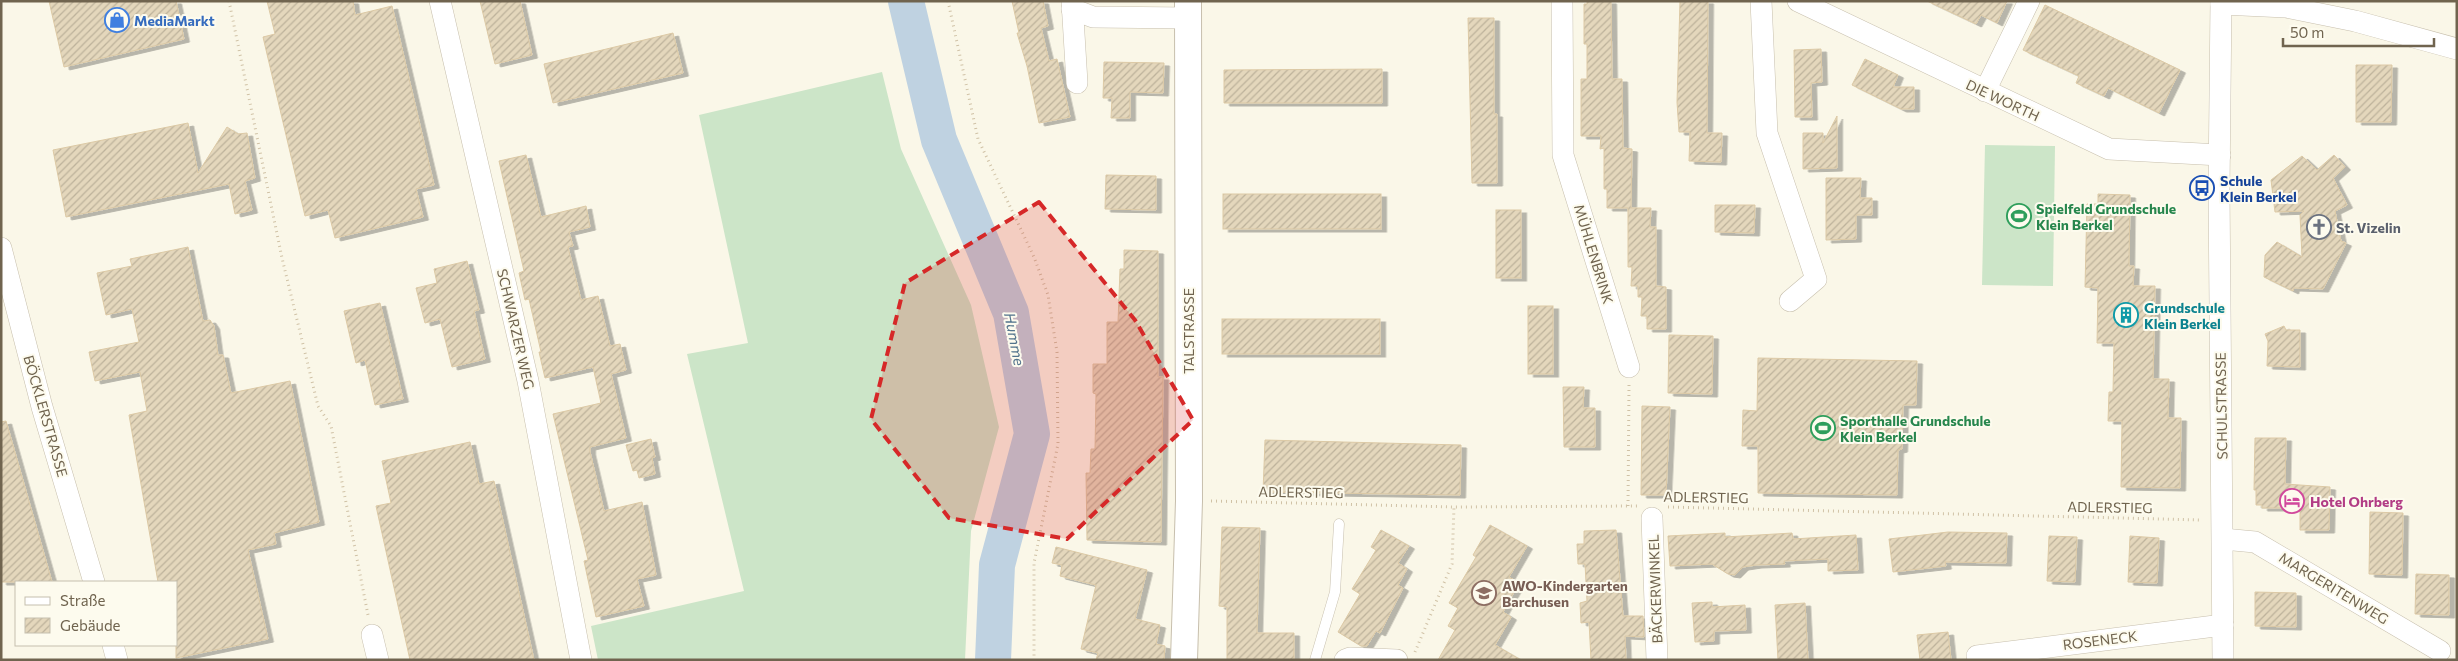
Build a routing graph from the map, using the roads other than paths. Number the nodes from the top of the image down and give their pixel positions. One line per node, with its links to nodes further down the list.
1 (440, 1): 27 (street, SCHWARZER WEG)
2 (1562, 1): 15 (street, MÜHLENBRINK)
3 (1762, 1): 14 (street)
4 (1798, 1): 11 (street, DIE WORTH)
5 (2030, 1): 11 (street)
6 (2221, 2): 9 (street); 12 (street, SCHULSTRASSE)
7 (1072, 5): 8 (street); 10 (street)
8 (1188, 10): 28 (street, TALSTRASSE)
9 (2457, 49)
10 (1077, 83)
11 (1985, 91): 12 (street, DIE WORTH)
12 (2220, 155): 18 (street, SCHULSTRASSE)
13 (1, 248): 19 (street, BÖCKLERSTRASSE)
14 (1790, 301)
15 (1630, 367)
16 (1652, 510): 32 (street, BÄCKERWINKEL)
17 (1339, 524): 29 (lane)
18 (2223, 530): 20 (street, SCHULSTRASSE); 23 (street, MARGERITENWEG)
19 (94, 581)
20 (2223, 625): 24 (street, ROSENECK); 33 (street, SCHULSTRASSE)
21 (372, 635): 26 (street)
22 (113, 646): 25 (street)
23 (2440, 651)
24 (1977, 656)
25 (117, 660)
26 (378, 660)
27 (581, 660)
28 (1184, 660)
29 (1315, 660)
30 (1345, 660): 31 (street)
31 (1397, 660)
32 (1657, 660)
33 (2223, 660)

